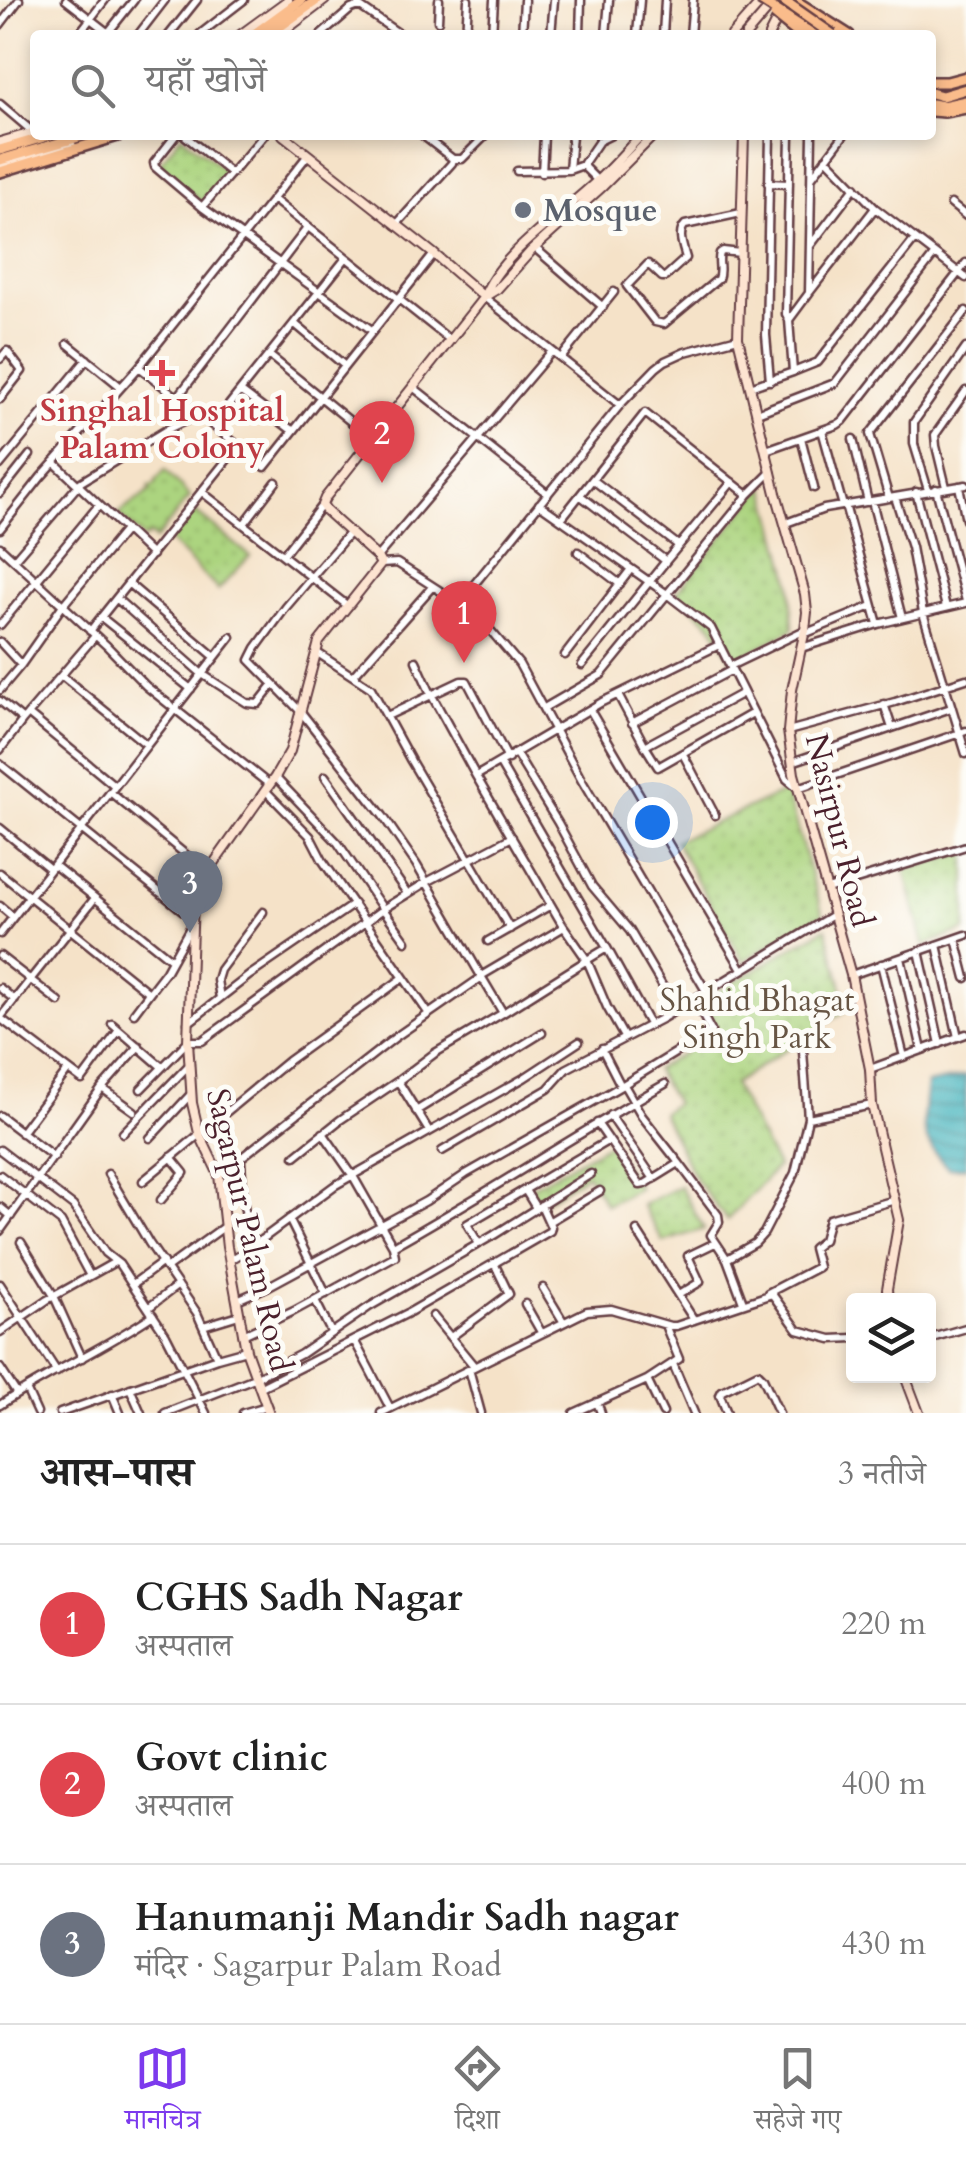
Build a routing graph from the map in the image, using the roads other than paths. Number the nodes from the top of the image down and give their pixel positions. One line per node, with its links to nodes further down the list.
1 (19, 0): 28 (street)
2 (66, 0): 25 (street)
3 (105, 0): 26 (street)
4 (134, 0): 31 (street)
5 (165, 0): 32 (street)
6 (197, 0): 33 (street)
7 (244, 0): 34 (street)
8 (288, 0): 35 (street)
9 (301, 0): 36 (main road)
10 (316, 0): 37 (main road)
11 (325, 0): 38 (street)
12 (439, 0): 27 (street)
13 (468, 0): 41 (street)
14 (494, 0): 42 (street)
15 (524, 0): 43 (street)
16 (554, 0): 44 (street)
17 (581, 0): 45 (street)
18 (609, 0): 46 (street)
19 (640, 0): 47 (street)
20 (665, 0): 48 (street)
21 (693, 0): 49 (street)
22 (760, 0): 50 (street); 53 (main road, bridge); 54 (main road, bridge)
23 (782, 0): 51 (street); 52 (street); 55 (main road, bridge)
24 (794, 0): 56 (main road, bridge)
25 (76, 3): 26 (street)
26 (90, 18): 29 (street); 30 (street)
27 (438, 21)
28 (0, 24)
29 (82, 30)
30 (104, 30)
31 (111, 30)
32 (142, 30)
33 (173, 30)
34 (205, 30)
35 (247, 30)
36 (259, 30)
37 (275, 30)
38 (286, 30)
39 (327, 30): 40 (street)
40 (394, 30)
41 (466, 30)
42 (492, 30)
43 (522, 30)
44 (551, 30)
45 (580, 30)
46 (606, 30)
47 (637, 30)
48 (663, 30)
49 (690, 30)
50 (736, 30)
51 (751, 30)
52 (772, 30)
53 (794, 30)
54 (806, 30)
55 (825, 30)
56 (841, 30)
57 (966, 76): 58 (main road)
58 (936, 82)
59 (966, 88): 60 (main road)
60 (936, 94)
61 (0, 104): 64 (street)
62 (966, 105): 63 (main road)
63 (936, 107)
64 (30, 129)
65 (30, 133): 86 (street)
66 (30, 138): 86 (main road)
67 (72, 140): 91 (main road)
68 (92, 140): 91 (street)
69 (102, 140): 91 (main road)
70 (172, 140): 103 (street)
71 (190, 140): 95 (street)
72 (260, 140): 95 (street)
73 (289, 140): 87 (street)
74 (428, 140): 89 (street)
75 (481, 140): 89 (street)
76 (544, 140): 94 (street)
77 (572, 140): 92 (street)
78 (598, 140): 90 (street)
79 (637, 140): 97 (street)
80 (648, 140): 97 (street)
81 (744, 140): 105 (street, Nasirpur Road)
82 (770, 140): 98 (street)
83 (790, 140): 99 (street)
84 (812, 140): 96 (street)
85 (840, 140): 88 (street)
86 (1, 142)
87 (308, 155): 101 (street); 107 (street)
88 (826, 158): 96 (street); 100 (street)
89 (453, 159): 107 (street)
90 (584, 165): 92 (street); 97 (street)
91 (0, 166)
92 (569, 170): 94 (street)
93 (517, 171): 94 (street)
94 (542, 172)
95 (232, 173): 103 (street)
96 (812, 177): 112 (street)
97 (600, 183): 111 (street); 123 (street)
98 (768, 183): 99 (street); 142 (street)
99 (790, 184): 127 (street)
100 (855, 187): 104 (street); 112 (street)
101 (273, 199): 108 (street); 109 (street)
102 (951, 204): 106 (street)
103 (202, 207): 109 (street)
104 (875, 208): 110 (street); 122 (street)
105 (742, 213): 113 (street, Nasirpur Road); 113 (street)
106 (966, 216)
107 (396, 226): 114 (street)
108 (308, 227): 116 (street); 117 (street)
109 (244, 236): 117 (street); 140 (street)
110 (915, 239): 115 (street); 141 (street)
111 (535, 248): 123 (street); 125 (street)
112 (808, 248): 122 (street)
113 (740, 253): 130 (street, Nasirpur Road)
114 (434, 254): 123 (street); 124 (street)
115 (935, 254): 119 (street); 153 (street)
116 (346, 258): 120 (street); 124 (street)
117 (280, 263): 120 (street); 149 (street)
118 (966, 263): 119 (street)
119 (962, 275): 155 (street)
120 (320, 291): 128 (street); 129 (street)
121 (614, 292): 125 (street)
122 (809, 293): 127 (street)
123 (484, 297): 131 (street); 134 (street)
124 (398, 300): 129 (street); 131 (street)
125 (602, 307): 136 (street)
126 (966, 311): 181 (street)
127 (789, 320): 141 (street)
128 (294, 324): 135 (street); 139 (street)
129 (373, 331): 139 (street)
130 (738, 338): 145 (street, Nasirpur Road); 151 (street)
131 (450, 340): 144 (street)
132 (68, 344): 138 (street)
133 (966, 348): 174 (street)
134 (552, 351): 136 (street); 157 (street)
135 (270, 356): 146 (street); 148 (street)
136 (561, 358): 151 (street)
137 (0, 359): 150 (street)
138 (87, 359): 143 (street); 165 (street)
139 (345, 366): 148 (street)
140 (139, 368): 143 (street); 149 (street)
141 (793, 372): 142 (street)
142 (770, 380): 145 (street)
143 (121, 387): 164 (street)
144 (413, 387): 157 (street); 159 (street)
145 (750, 387): 153 (street, Nasirpur Road)
146 (240, 391): 154 (street); 156 (street)
147 (966, 391): 173 (street)
148 (320, 397): 156 (street); 159 (street)
149 (177, 398): 152 (street)
150 (0, 399)
151 (620, 405): 178 (street)
152 (195, 412): 154 (street); 170 (street)
153 (757, 413): 162 (street, Nasirpur Road)
154 (212, 426): 161 (street)
155 (822, 430): 158 (street); 186 (street)
156 (293, 431): 161 (street)
157 (478, 438): 178 (street); 201 (street)
158 (801, 438): 162 (street); 172 (street)
159 (372, 439): 183 (street)
160 (854, 439): 182 (street)
161 (238, 446): 175 (street)
162 (766, 450): 166 (street, Nasirpur Road)
163 (30, 455): 177 (street)
164 (54, 462): 170 (street); 191 (street)
165 (0, 465)
166 (771, 472): 179 (street); 189 (street, Nasirpur Road)
167 (594, 480): 169 (street); 180 (street); 194 (street)
168 (276, 482): 190 (street)
169 (732, 482): 179 (street); 194 (street)
170 (78, 486): 185 (street); 199 (street)
171 (962, 486): 173 (street); 188 (street)
172 (814, 488)
173 (946, 488): 174 (street)
174 (932, 490): 176 (street); 211 (street)
175 (202, 492): 190 (street); 197 (street)
176 (916, 492): 181 (street); 216 (street)
177 (0, 493)
178 (548, 494): 184 (street)
179 (748, 495): 209 (street)
180 (581, 496): 187 (street); 200 (street)
181 (892, 498): 182 (street); 217 (street)
182 (870, 501): 186 (street); 219 (street)
183 (322, 504): 193 (street); 198 (street)
184 (540, 504): 187 (street); 212 (street)
185 (99, 505): 192 (street); 204 (street)
186 (844, 506): 189 (street); 215 (street)
187 (561, 519): 202 (street)
188 (966, 520)
189 (786, 523): 222 (street, Nasirpur Road)
190 (244, 524): 198 (street)
191 (0, 529)
192 (125, 530): 197 (street); 213 (street)
193 (350, 532): 201 (street); 203 (street)
194 (678, 545): 200 (street)
195 (0, 547): 199 (street)
196 (578, 552): 207 (street)
197 (152, 555): 206 (street)
198 (283, 555): 203 (street)
199 (14, 560): 204 (street)
200 (666, 561): 205 (street)
201 (378, 564): 208 (street); 214 (street, Sagarpur Palam Road)
202 (632, 569): 205 (street); 207 (street)
203 (312, 577): 214 (street); 239 (street)
204 (35, 580): 213 (street); 221 (street)
205 (649, 581): 209 (street); 233 (street)
206 (129, 584): 210 (street); 230 (street)
207 (620, 584): 229 (street)
208 (432, 587): 212 (street); 236 (street)
209 (668, 595): 226 (street); 248 (street)
210 (117, 599): 218 (street); 235 (street)
211 (966, 602): 216 (street)
212 (458, 603): 248 (street)
213 (63, 605): 223 (street); 232 (street)
214 (348, 606): 228 (street, Sagarpur Palam Road)
215 (872, 606): 220 (street); 222 (street)
216 (946, 607): 217 (street)
217 (923, 613): 219 (street); 240 (street)
218 (102, 617): 223 (street); 241 (street)
219 (902, 618): 220 (street)
220 (878, 624): 227 (street)
221 (0, 625)
222 (804, 632): 227 (street, Nasirpur Road); 234 (street)
223 (93, 634): 237 (street); 250 (street)
224 (231, 637): 230 (street)
225 (0, 642): 232 (street)
226 (719, 645): 234 (street); 245 (street)
227 (800, 648): 258 (street, Nasirpur Road)
228 (316, 652): 236 (street); 252 (street, Sagarpur Palam Road)
229 (565, 655)
230 (216, 657): 235 (street)
231 (416, 661): 244 (street)
232 (22, 665): 242 (street)
233 (582, 666)
234 (731, 668): 243 (street); 256 (street)
235 (202, 674): 239 (street); 241 (street)
236 (354, 675): 254 (street)
237 (62, 676): 255 (street); 263 (street)
238 (966, 678): 240 (street)
239 (273, 685): 252 (street)
240 (944, 686): 247 (street); 249 (street)
241 (191, 689): 250 (street)
242 (0, 690)
243 (743, 693): 253 (street); 264 (street)
244 (430, 694): 254 (street); 268 (street); 273 (street)
245 (618, 696): 251 (street); 256 (street)
246 (0, 701): 255 (street)
247 (884, 704): 257 (street); 258 (street)
248 (544, 708): 259 (street)
249 (951, 708): 257 (street); 260 (street)
250 (175, 709): 263 (street); 274 (street)
251 (590, 710): 259 (street); 316 (street)
252 (302, 712): 274 (street, Sagarpur Palam Road); 286 (street)
253 (753, 713): 266 (street); 275 (street)
254 (387, 716): 282 (street)
255 (25, 717): 262 (street); 276 (street)
256 (632, 723): 264 (street)
257 (892, 728): 269 (street)
258 (788, 730): 269 (street, Nasirpur Road)
259 (556, 731): 268 (street); 323 (street)
260 (963, 732): 267 (street); 275 (street)
261 (0, 734): 262 (street)
262 (8, 740): 265 (street)
263 (148, 745): 276 (street)
264 (644, 746): 266 (street)
265 (0, 750)
266 (682, 754): 277 (street)
267 (966, 754)
268 (512, 756): 271 (street); 329 (street)
269 (792, 762): 275 (street, Nasirpur Road)
270 (0, 764): 279 (street)
271 (500, 764): 273 (street); 309 (street)
272 (325, 776): 288 (street)
273 (476, 776): 280 (street)
274 (270, 784): 285 (street, Sagarpur Palam Road); 291 (street); 294 (street)
275 (798, 788): 287 (street, Nasirpur Road)
276 (112, 789): 279 (street); 285 (street)
277 (715, 815)
278 (0, 828): 283 (street)
279 (81, 828): 283 (street); 298 (street)
280 (512, 838): 282 (street); 292 (street)
281 (966, 846): 287 (street)
282 (469, 859): 286 (street); 301 (street)
283 (52, 867): 289 (street); 290 (street)
284 (0, 873): 289 (street)
285 (208, 873): 298 (street, Sagarpur Palam Road)
286 (426, 882): 288 (street); 318 (street)
287 (827, 889): 296 (street, Nasirpur Road)
288 (408, 894): 294 (street)
289 (29, 896): 297 (street); 302 (street)
290 (95, 898): 302 (street); 313 (street)
291 (354, 904): 299 (street); 325 (street)
292 (551, 905): 300 (street); 301 (street)
293 (0, 906): 297 (street)
294 (384, 909): 299 (street); 306 (street)
295 (263, 912): 325 (street)
296 (833, 915): 316 (street); 317 (street, Nasirpur Road)
297 (14, 917): 303 (street)
298 (192, 921): 313 (street); 334 (street, Sagarpur Palam Road)
299 (365, 922): 319 (street); 341 (street)
300 (564, 927): 314 (street); 318 (street)
301 (510, 929): 307 (street)
302 (69, 930): 321 (street); 324 (street)
303 (0, 934)
304 (966, 936): 305 (street)
305 (956, 939): 308 (street); 320 (street)
306 (406, 941)
307 (488, 942)
308 (937, 945): 310 (street); 339 (street)
309 (606, 948): 314 (street); 336 (street)
310 (919, 951): 312 (street); 343 (street)
311 (0, 956): 321 (street)
312 (901, 958): 315 (street); 346 (street)
313 (172, 960): 324 (street)
314 (587, 960): 330 (street); 340 (street)
315 (881, 964): 317 (street); 348 (street)
316 (742, 970): 323 (street)
317 (850, 974): 351 (street, Nasirpur Road)
318 (481, 976): 330 (street); 332 (street)
319 (403, 978): 332 (street); 371 (street)
320 (966, 978)
321 (31, 979): 327 (street); 328 (street)
322 (0, 988): 327 (street)
323 (706, 991): 326 (street)
324 (149, 993): 331 (street)
325 (220, 998): 334 (street)
326 (694, 999): 329 (street); 355 (street)
327 (15, 1000): 333 (street)
328 (59, 1002)
329 (676, 1010): 336 (street)
330 (503, 1012): 353 (street)
331 (134, 1013)
332 (429, 1014): 379 (street)
333 (0, 1018): 352 (street)
334 (188, 1023): 341 (street, Sagarpur Palam Road)
335 (112, 1024): 337 (street)
336 (649, 1024): 340 (street)
337 (120, 1030): 344 (street); 352 (street)
338 (542, 1033): 362 (street)
339 (962, 1036): 343 (street)
340 (624, 1037): 345 (street)
341 (188, 1041): 349 (street, Sagarpur Palam Road); 350 (street)
342 (579, 1042): 367 (street)
343 (940, 1044): 346 (street)
344 (139, 1046): 350 (street); 356 (street)
345 (602, 1049): 355 (street); 375 (street)
346 (922, 1050): 348 (street)
347 (803, 1051): 365 (street)
348 (904, 1057): 351 (street)
349 (190, 1064): 358 (street, Sagarpur Palam Road); 370 (street)
350 (162, 1067): 357 (street)
351 (870, 1069): 360 (street, Nasirpur Road)
352 (68, 1070): 369 (street)
353 (398, 1082): 362 (street); 368 (street)
354 (665, 1084): 359 (street)
355 (623, 1086): 359 (street); 400 (street)
356 (102, 1088): 361 (street); 377 (street)
357 (141, 1090)
358 (191, 1094): 371 (street, Sagarpur Palam Road); 372 (street)
359 (633, 1102): 363 (street); 380 (street)
360 (872, 1105): 365 (street); 393 (street, Nasirpur Road)
361 (134, 1110)
362 (416, 1112): 367 (street)
363 (610, 1115): 366 (street); 386 (street)
364 (0, 1116): 369 (street)
365 (808, 1118): 408 (street)
366 (597, 1122): 373 (street); 407 (street)
367 (429, 1131): 385 (street)
368 (324, 1132): 376 (street); 385 (street)
369 (21, 1133): 377 (street)
370 (123, 1133)
371 (199, 1133): 378 (street); 384 (street, Sagarpur Palam Road)
372 (150, 1138)
373 (609, 1140): 386 (street); 389 (street)
374 (0, 1150): 387 (street)
375 (442, 1151)
376 (294, 1156)
377 (54, 1157): 387 (street)
378 (171, 1157): 388 (street); 392 (street)
379 (241, 1160): 384 (street); 406 (street)
380 (679, 1164): 386 (street); 404 (street)
381 (108, 1174): 413 (street)
382 (591, 1174): 394 (street)
383 (0, 1175): 391 (street)
384 (219, 1175): 399 (street, Sagarpur Palam Road)
385 (353, 1176): 397 (street); 400 (street)
386 (654, 1179)
387 (38, 1180): 391 (street); 410 (street)
388 (143, 1181)
389 (525, 1190): 394 (street); 405 (street)
390 (600, 1192): 398 (street)
391 (27, 1195): 396 (street); 414 (street)
392 (161, 1200)
393 (895, 1200): 419 (street, Nasirpur Road); 422 (street)
394 (539, 1206): 398 (street); 405 (street)
395 (0, 1207): 396 (street)
396 (12, 1216): 401 (street)
397 (289, 1219): 406 (street); 412 (street)
398 (550, 1221): 411 (street)
399 (225, 1226): 409 (street, Sagarpur Palam Road); 413 (street)
400 (380, 1226): 407 (street); 412 (street)
401 (0, 1230)
402 (637, 1231): 421 (street)
403 (21, 1242): 423 (street)
404 (715, 1243): 408 (street); 421 (street)
405 (479, 1244): 438 (street)
406 (252, 1246): 409 (street)
407 (393, 1246): 420 (street)
408 (727, 1259): 426 (street)
409 (230, 1260): 424 (street, Sagarpur Palam Road)
410 (116, 1261): 414 (street); 416 (street)
411 (494, 1263): 441 (street); 444 (street)
412 (310, 1264): 420 (street); 424 (street)
413 (165, 1265): 416 (street); 417 (street)
414 (90, 1276): 423 (street)
415 (0, 1284): 431 (street)
416 (133, 1284): 428 (street)
417 (178, 1285): 428 (street); 435 (street)
418 (544, 1288): 433 (street)
419 (888, 1293)
420 (326, 1294): 425 (street)
421 (680, 1294): 432 (street)
422 (765, 1295): 426 (street); 443 (street)
423 (54, 1296): 431 (street); 446 (street)
424 (237, 1300): 429 (street, Sagarpur Palam Road)
425 (315, 1300): 438 (street); 440 (street)
426 (743, 1303): 432 (street)
427 (525, 1304): 439 (street)
428 (151, 1312): 446 (street); 451 (street)
429 (239, 1315): 435 (street); 440 (street, Sagarpur Palam Road)
430 (434, 1316): 441 (street)
431 (22, 1317): 437 (street); 452 (street)
432 (694, 1320): 434 (street)
433 (564, 1321): 434 (street); 439 (street)
434 (664, 1325): 448 (street)
435 (202, 1326): 447 (street)
436 (966, 1328): 442 (street)
437 (0, 1331)
438 (331, 1332): 453 (street)
439 (541, 1332): 449 (street)
440 (243, 1335): 445 (street, Sagarpur Palam Road)
441 (451, 1337): 449 (street)
442 (936, 1337)
443 (846, 1339)
444 (354, 1340): 456 (street); 464 (street)
445 (246, 1350): 447 (street); 453 (street, Sagarpur Palam Road)
446 (82, 1358): 452 (street)
447 (216, 1358): 451 (street)
448 (673, 1364): 454 (street); 479 (street)
449 (471, 1367): 464 (street); 475 (street)
450 (0, 1368): 459 (street)
451 (185, 1369): 457 (street); 461 (street)
452 (57, 1372): 458 (street)
453 (256, 1377): 456 (street, Sagarpur Palam Road); 461 (street)
454 (647, 1380): 462 (street); 478 (street)
455 (908, 1383): 482 (street)
456 (260, 1387): 465 (street, Sagarpur Palam Road)
457 (130, 1388): 460 (street); 470 (street)
458 (26, 1389): 459 (street); 467 (street)
459 (17, 1394): 463 (street)
460 (112, 1394): 466 (street); 469 (street)
461 (200, 1401): 471 (street); 472 (street)
462 (597, 1402): 476 (street); 477 (street)
463 (0, 1405)
464 (390, 1408): 474 (street)
465 (268, 1409): 473 (street)
466 (74, 1410): 468 (street)
467 (37, 1413)
468 (60, 1413)
469 (120, 1413)
470 (141, 1413)
471 (164, 1413)
472 (206, 1413)
473 (244, 1413)
474 (382, 1413)
475 (481, 1413)
476 (574, 1413)
477 (601, 1413)
478 (663, 1413)
479 (694, 1413)
480 (727, 1413): 481 (street)
481 (779, 1413)
482 (919, 1413)

